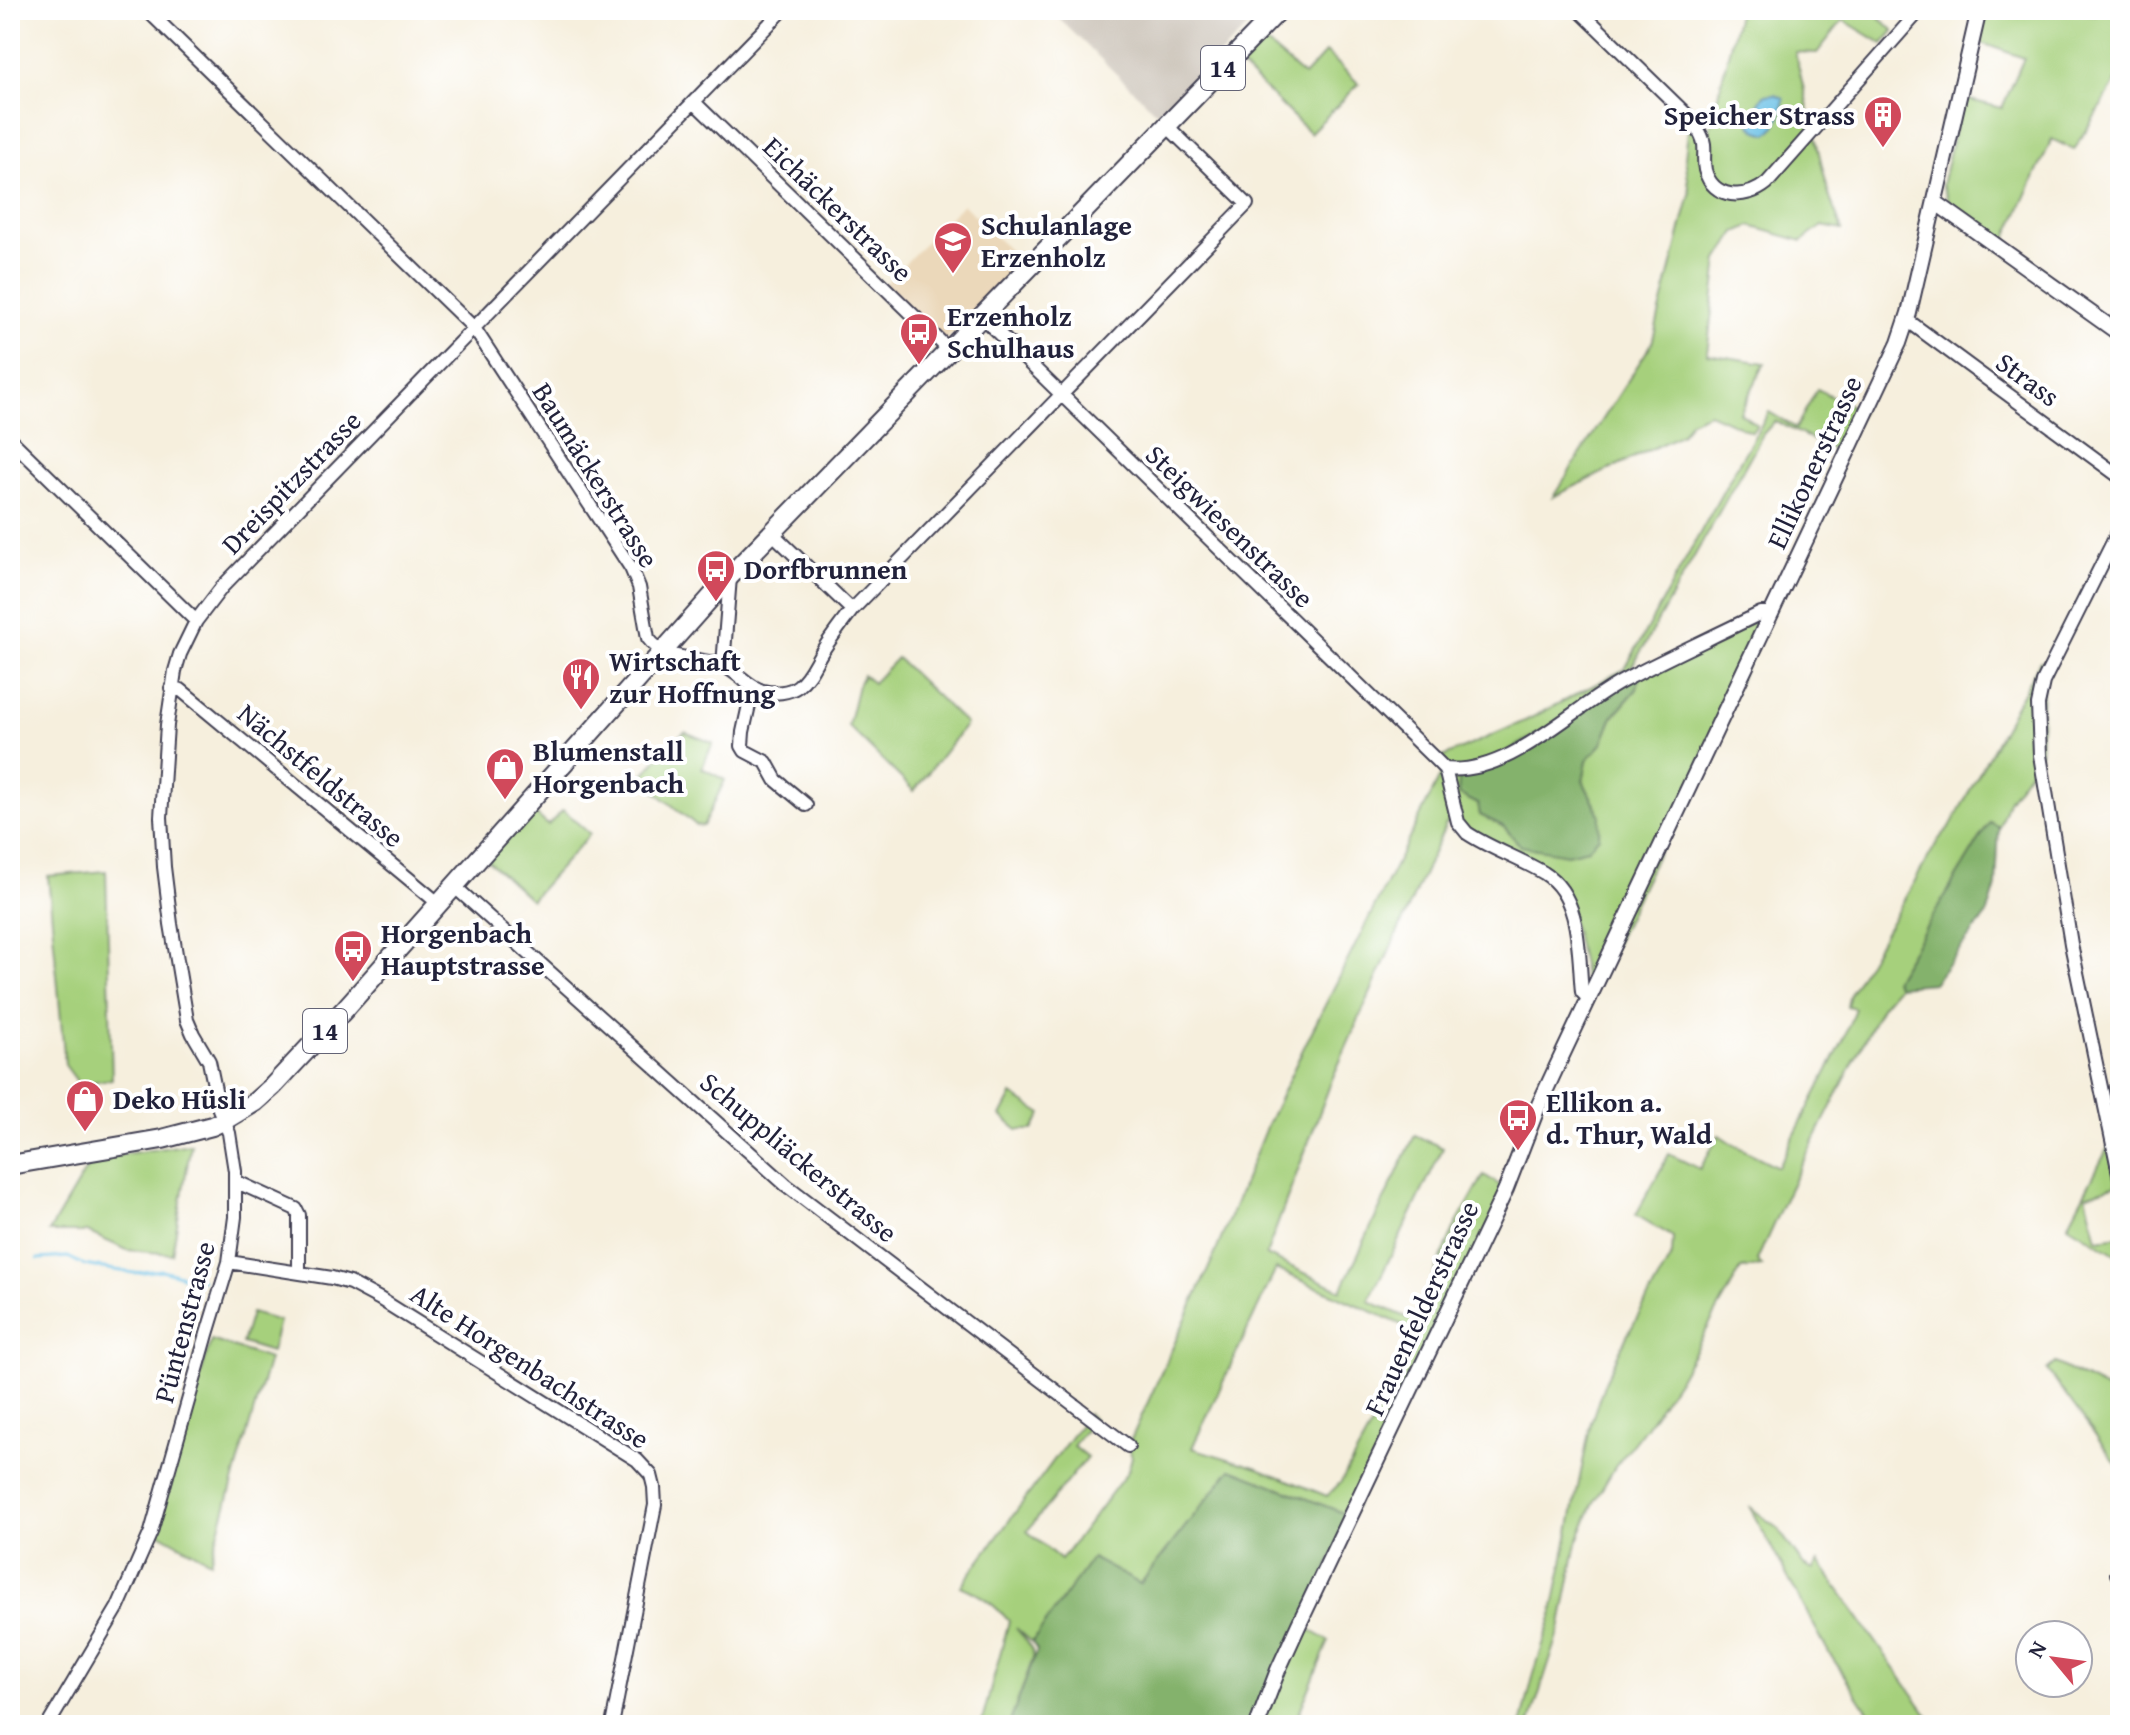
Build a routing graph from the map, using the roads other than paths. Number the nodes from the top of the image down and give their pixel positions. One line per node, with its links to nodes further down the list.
1 (147, 10): 12 (street, Baumäckerstrasse)
2 (783, 10): 7 (street, Dreispitzstrasse)
3 (1279, 10): 8 (main road, 14)
4 (1579, 10): 5 (street)
5 (1920, 10)
6 (1979, 10): 9 (street, Ellikonerstrasse)
7 (694, 102): 12 (street, Dreispitzstrasse); 14 (street, Eichäckerstrasse)
8 (1167, 126): 10 (main road, 14); 15 (street)
9 (1935, 202): 11 (street, Ellikonerstrasse); 13 (street)
10 (982, 317): 14 (main road, 14); 15 (street, Steigwiesenstrasse)
11 (1907, 320): 17 (street, Strass); 22 (street, Ellikonerstrasse)
12 (474, 328): 23 (street, Dreispitzstrasse); 24 (street, Baumäckerstrasse)
13 (2120, 334)
14 (950, 351): 19 (main road, 14)
15 (1061, 394): 21 (street); 28 (street, Steigwiesenstrasse)
16 (10, 439): 23 (street)
17 (2120, 477)
18 (2120, 528): 36 (street)
19 (772, 533): 20 (main road, 14); 21 (street)
20 (730, 576): 24 (main road, 14); 25 (street)
21 (852, 610): 26 (street)
22 (1772, 613): 28 (street); 32 (street, Ellikonerstrasse)
23 (196, 621): 27 (street, Dreispitzstrasse)
24 (664, 650): 25 (street); 30 (main road, 14)
25 (723, 665): 26 (street)
26 (753, 687): 29 (street)
27 (171, 688): 31 (street, Nächstfeldstrasse); 34 (street, Dreispitzstrasse)
28 (1445, 769): 33 (street)
29 (806, 805)
30 (454, 886): 31 (main road, 14); 40 (street, Schuppliäckerstrasse)
31 (438, 903): 34 (main road, 14)
32 (1630, 913): 33 (street, Frauenfelderstrasse)
33 (1589, 999): 43 (street, Frauenfelderstrasse)
34 (225, 1120): 35 (main road, 14); 37 (street, Püntenstrasse)
35 (10, 1165)
36 (2120, 1178)
37 (235, 1181): 38 (street, Püntenstrasse); 39 (street)
38 (229, 1262): 39 (street, Alte Horgenbachstrasse); 41 (street, Püntenstrasse)
39 (299, 1272): 42 (street, Alte Horgenbachstrasse)
40 (1128, 1446)
41 (48, 1725)
42 (612, 1725)
43 (1257, 1725)

